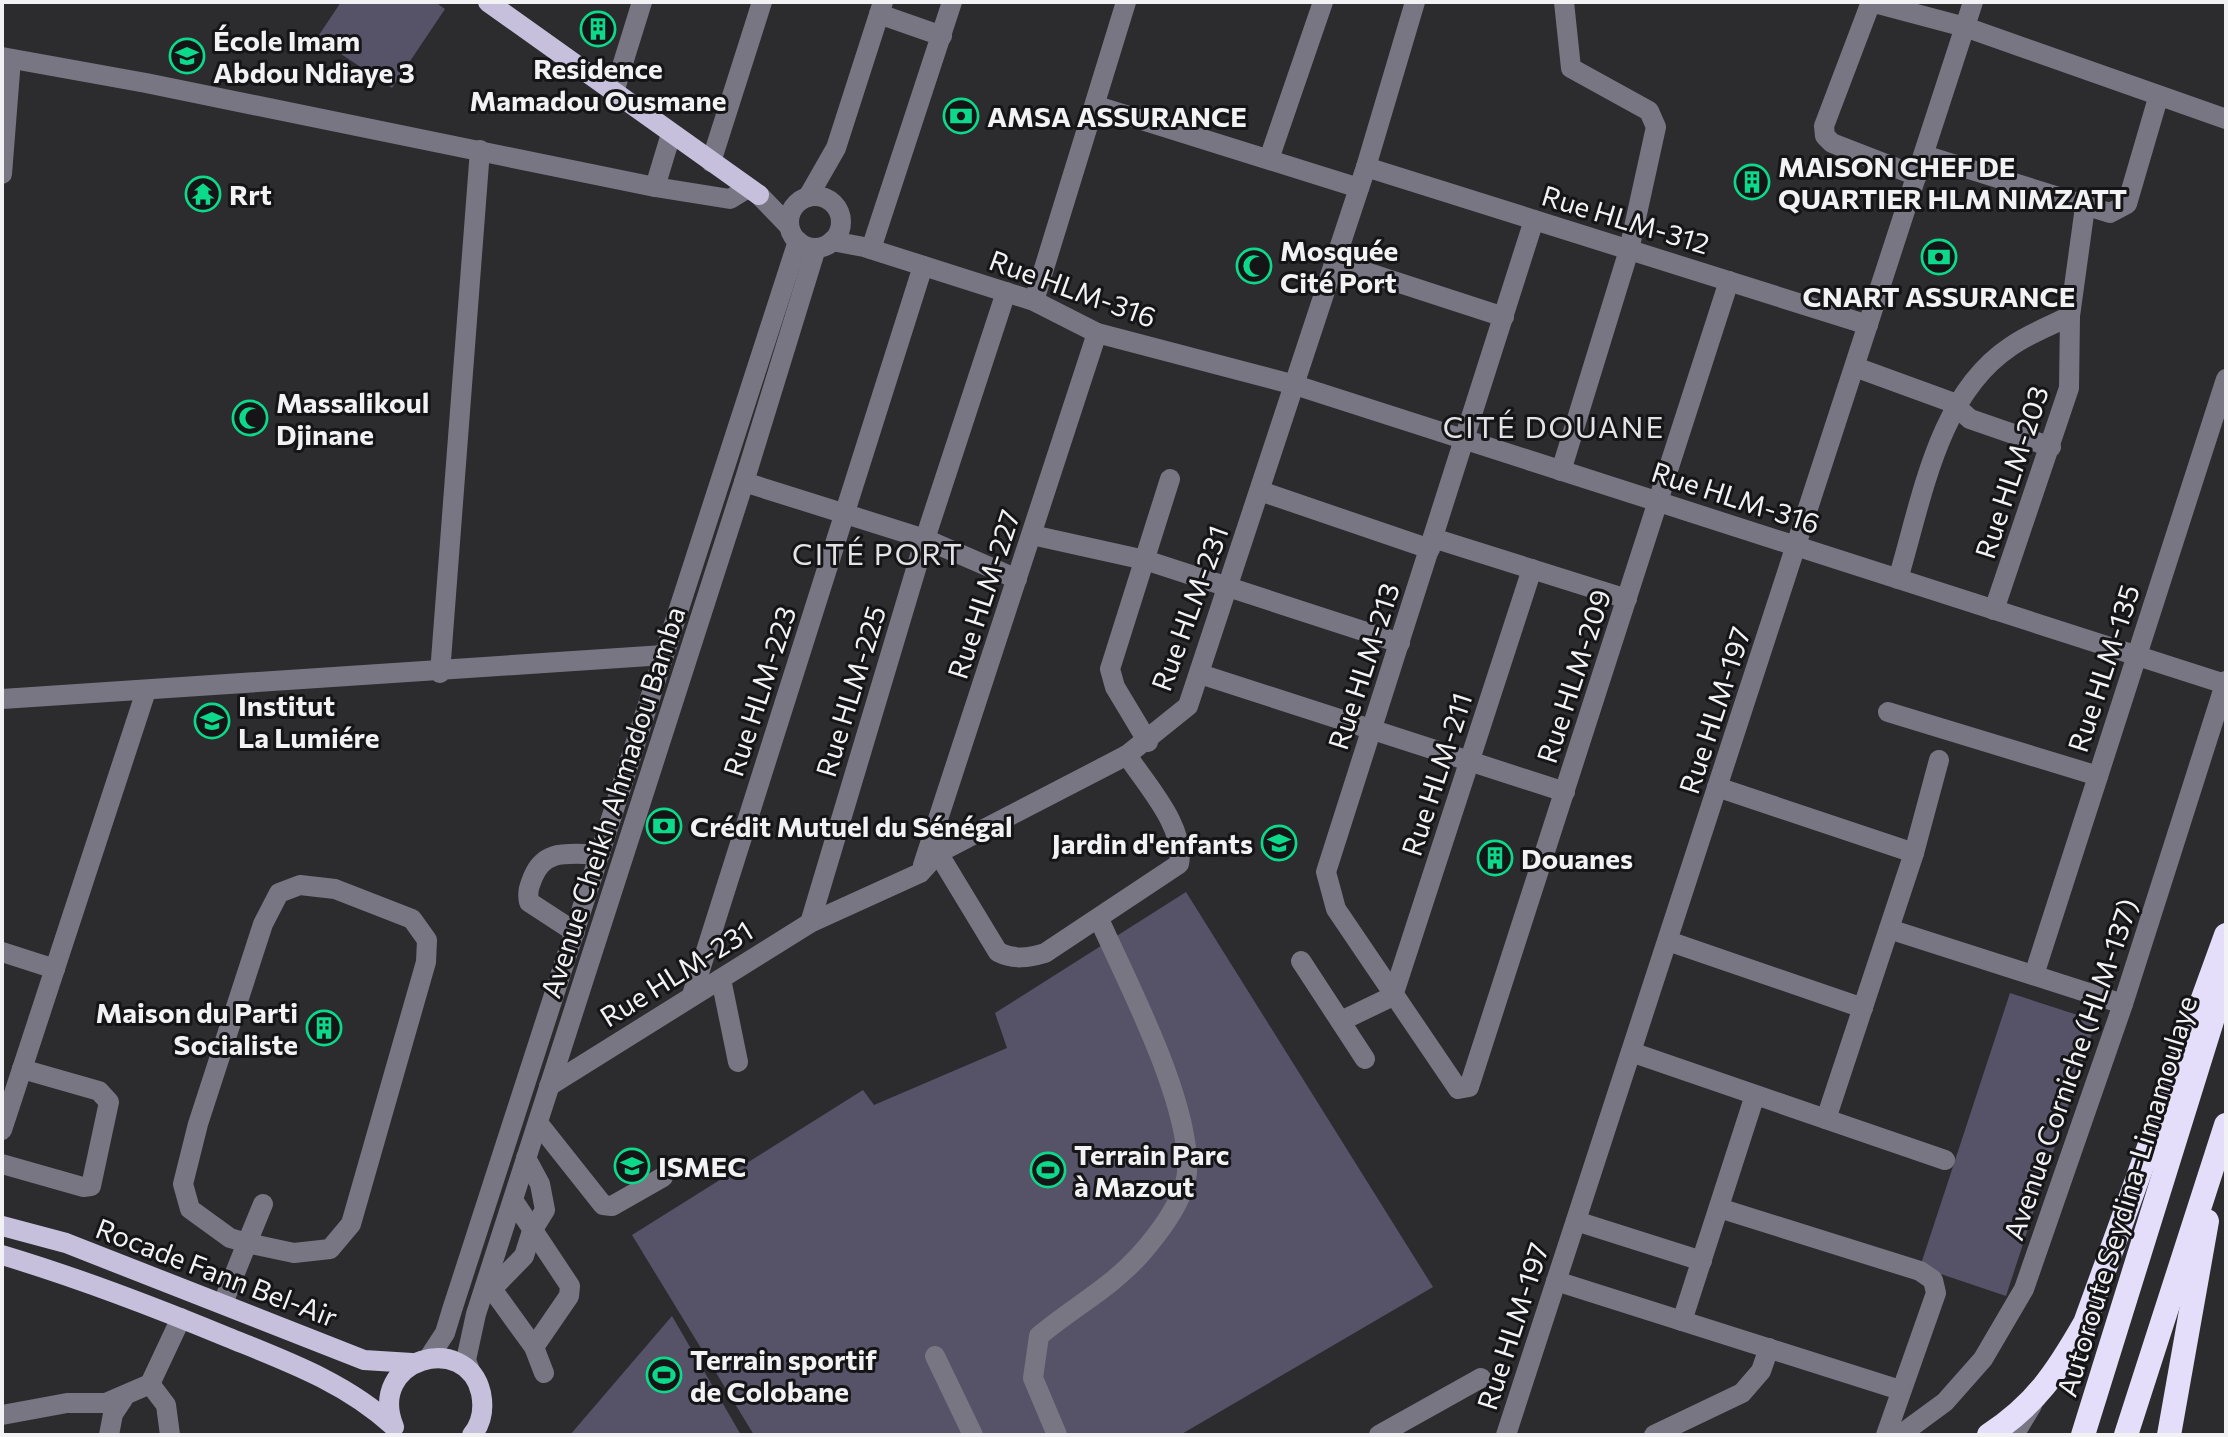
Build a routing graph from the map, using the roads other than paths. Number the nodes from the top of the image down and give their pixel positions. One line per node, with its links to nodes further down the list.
1 (488, 2): 12 (main road)
2 (642, 2): 16 (street)
3 (762, 2): 25 (street)
4 (952, 2): 14 (street)
5 (1126, 2): 18 (street)
6 (1323, 2): 24 (street)
7 (1415, 2): 26 (street, Rue HLM-231)
8 (1871, 2): 13 (street); 28 (street)
9 (1973, 2): 13 (street, Rue HLM-197)
10 (1565, 6): 38 (street)
11 (881, 8): 14 (street); 21 (street)
12 (510, 9): 16 (main road)
13 (1965, 27): 17 (street); 23 (street, Rue HLM-197)
14 (942, 36): 37 (street)
15 (7, 58): 22 (street); 27 (street)
16 (614, 92): 20 (main road)
17 (2158, 98): 19 (street); 34 (street)
18 (1097, 106): 24 (street); 43 (street)
19 (2226, 119)
20 (671, 134): 25 (main road); 29 (street)
21 (836, 148): 32 (street); 33 (street)
22 (480, 150): 29 (street); 74 (street)
23 (1924, 155): 28 (street, Rue HLM-197); 34 (street)
24 (1269, 159): 30 (street)
25 (711, 162): 31 (main road)
26 (1366, 167): 30 (street, Rue HLM-231); 35 (street, Rue HLM-312)
27 (2, 174)
28 (1917, 176): 46 (street, Rue HLM-197)
29 (655, 187): 31 (street)
30 (1359, 188): 39 (street, Rue HLM-231)
31 (754, 191): 32 (street); 36 (street, Rue HLM-316)
32 (805, 198): 33 (street); 36 (street)
33 (830, 201): 36 (street)
34 (2085, 207): 44 (street, Rue HLM-203)
35 (1534, 220): 38 (street, Rue HLM-312); 45 (street, Rue HLM-213)
36 (815, 237): 37 (street, Rue HLM-316); 56 (street, Avenue Cheikh Ahmadou Bamba); 72 (street, Avenue Cheikh Ahmadou Bamba)
37 (868, 248): 40 (street, Rue HLM-316)
38 (1629, 250): 41 (street, Rue HLM-312); 54 (street)
39 (1335, 262): 45 (street); 50 (street, Rue HLM-231)
40 (923, 266): 42 (street, Rue HLM-316); 59 (street, Rue HLM-223)
41 (1729, 281): 46 (street, Rue HLM-312); 58 (street, Rue HLM-209)
42 (1006, 292): 43 (street, Rue HLM-316); 61 (street, Rue HLM-225)
43 (1034, 301): 47 (street, Rue HLM-316)
44 (2070, 316): 51 (street); 53 (street, Rue HLM-203)
45 (1504, 317): 52 (street, Rue HLM-213)
46 (1868, 325): 48 (street, Rue HLM-197)
47 (1097, 333): 50 (street, Rue HLM-316); 60 (street, Rue HLM-227)
48 (1855, 367): 51 (street); 63 (street, Rue HLM-197)
49 (2226, 379): 73 (street, Rue HLM-135)
50 (1295, 385): 52 (street, Rue HLM-316); 57 (street, Rue HLM-231)
51 (1958, 405): 53 (street); 67 (street)
52 (1464, 440): 54 (street, Rue HLM-316); 62 (street, Rue HLM-213)
53 (2051, 447): 70 (street, Rue HLM-203)
54 (1561, 471): 58 (street, Rue HLM-316)
55 (1170, 479): 64 (street)
56 (744, 482): 59 (street); 113 (street, Avenue Cheikh Ahmadou Bamba)
57 (1260, 491): 62 (street); 68 (street, Rue HLM-231)
58 (1659, 502): 63 (street, Rue HLM-316); 69 (street, Rue HLM-209)
59 (844, 514): 61 (street); 104 (street, Rue HLM-223)
60 (1032, 535): 64 (street); 66 (street, Rue HLM-227)
61 (925, 539): 66 (street); 93 (street, Rue HLM-225)
62 (1431, 544): 65 (street); 71 (street, Rue HLM-213)
63 (1797, 546): 67 (street, Rue HLM-316); 86 (street, Rue HLM-197)
64 (1145, 560): 68 (street); 81 (street)
65 (1532, 569): 69 (street); 84 (street, Rue HLM-211)
66 (1017, 579): 91 (street, Rue HLM-227)
67 (1898, 579): 70 (street, Rue HLM-316)
68 (1228, 587): 71 (street); 75 (street, Rue HLM-231)
69 (1627, 599): 87 (street, Rue HLM-209)
70 (1994, 610): 73 (street, Rue HLM-316)
71 (1400, 643): 80 (street, Rue HLM-213)
72 (664, 655): 74 (street); 90 (street, Avenue Cheikh Ahmadou Bamba)
73 (2137, 655): 76 (street, Rue HLM-316); 85 (street, Rue HLM-135)
74 (440, 673): 77 (street)
75 (1200, 674): 80 (street); 81 (street, Rue HLM-231)
76 (2226, 682): 106 (street, Avenue Corniche (HLM-137))
77 (146, 691): 78 (street); 100 (street)
78 (2, 699)
79 (1888, 712): 85 (street)
80 (1372, 729): 84 (street); 105 (street, Rue HLM-213)
81 (1148, 742): 82 (street, Rue HLM-231)
82 (1127, 755): 88 (street, Rue HLM-231); 92 (street)
83 (1939, 760): 89 (street)
84 (1470, 761): 87 (street); 105 (street, Rue HLM-211)
85 (2098, 776): 101 (street, Rue HLM-135)
86 (1717, 787): 89 (street); 97 (street, Rue HLM-197)
87 (1565, 792): 114 (street, Rue HLM-209)
88 (938, 853): 91 (street, Rue HLM-231); 92 (street)
89 (1914, 853): 94 (street)
90 (600, 854): 95 (street, Avenue Cheikh Ahmadou Bamba); 95 (street)
91 (920, 873): 93 (street, Rue HLM-231)
92 (1099, 919): 157 (street)
93 (810, 923): 103 (street, Rue HLM-231)
94 (1889, 929): 101 (street); 107 (street)
95 (575, 932): 141 (street, Avenue Cheikh Ahmadou Bamba)
96 (2226, 935): 148 (highway)
97 (1668, 941): 107 (street); 109 (street, Rue HLM-197)
98 (2, 952): 100 (street)
99 (1301, 961): 108 (street)
100 (55, 969): 112 (street)
101 (2034, 975): 106 (street)
102 (2226, 976): 165 (highway, Autoroute Seydina-Limamoulaye)
103 (721, 979): 104 (street, Rue HLM-231); 111 (street)
104 (692, 995): 113 (street, Rue HLM-231)
105 (1393, 996): 108 (street); 114 (street, Rue HLM-213)
106 (2123, 1004): 162 (street, Avenue Corniche (HLM-137))
107 (1863, 1008): 116 (street)
108 (1341, 1021): 110 (street)
109 (1631, 1052): 115 (street); 127 (street, Rue HLM-197)
110 (1365, 1059)
111 (738, 1062)
112 (22, 1069): 118 (street); 122 (street)
113 (549, 1086): 117 (street, Avenue Cheikh Ahmadou Bamba)
114 (1469, 1087)
115 (1755, 1095): 116 (street); 126 (street)
116 (1826, 1119): 121 (street)
117 (538, 1123): 120 (street, Avenue Cheikh Ahmadou Bamba); 123 (street)
118 (2, 1130)
119 (2224, 1133): 166 (highway); 167 (highway)
120 (526, 1158): 124 (street, Avenue Cheikh Ahmadou Bamba); 129 (street)
121 (1945, 1160)
122 (2, 1164)
123 (663, 1177)
124 (513, 1200): 129 (street); 134 (street, Avenue Cheikh Ahmadou Bamba)
125 (263, 1204): 130 (street)
126 (1719, 1208): 132 (street); 146 (street)
127 (1576, 1221): 132 (street); 133 (street, Rue HLM-197)
128 (2, 1226): 135 (main road, Rocade Fann Bel-Air)
129 (532, 1231): 134 (street); 138 (street)
130 (247, 1243): 130 (street); 135 (street)
131 (2, 1255): 136 (main road, Rocade Fann Bel-Air)
132 (1702, 1261): 137 (street)
133 (1556, 1281): 137 (street); 159 (street, Rue HLM-197)
134 (488, 1288): 138 (street); 142 (street, Avenue Cheikh Ahmadou Bamba)
135 (223, 1303): 141 (main road, Rocade Fann Bel-Air)
136 (181, 1318): 145 (street); 151 (main road, Rocade Fann Bel-Air)
137 (1682, 1321): 139 (street)
138 (534, 1347): 143 (street)
139 (1769, 1348): 146 (street); 160 (street)
140 (935, 1356): 156 (street)
141 (420, 1361): 142 (main road, Rocade Fann Bel-Air); 151 (main road)
142 (471, 1373): 149 (main road)
143 (544, 1373)
144 (1481, 1378): 158 (street)
145 (150, 1384): 147 (street); 153 (street)
146 (1900, 1390): 161 (street)
147 (123, 1399): 150 (street); 152 (street)
148 (2034, 1401): 163 (highway); 164 (street)
149 (483, 1403): 154 (main road); 155 (main road)
150 (2, 1415)
151 (397, 1430)
152 (109, 1435)
153 (170, 1435)
154 (472, 1435)
155 (493, 1435)
156 (973, 1435)
157 (1057, 1435)
158 (1379, 1435)
159 (1506, 1435)
160 (1654, 1435)
161 (1886, 1435)
162 (1900, 1435)
163 (1989, 1435)
164 (2014, 1435)
165 (2083, 1435)
166 (2126, 1435)
167 (2169, 1435)

